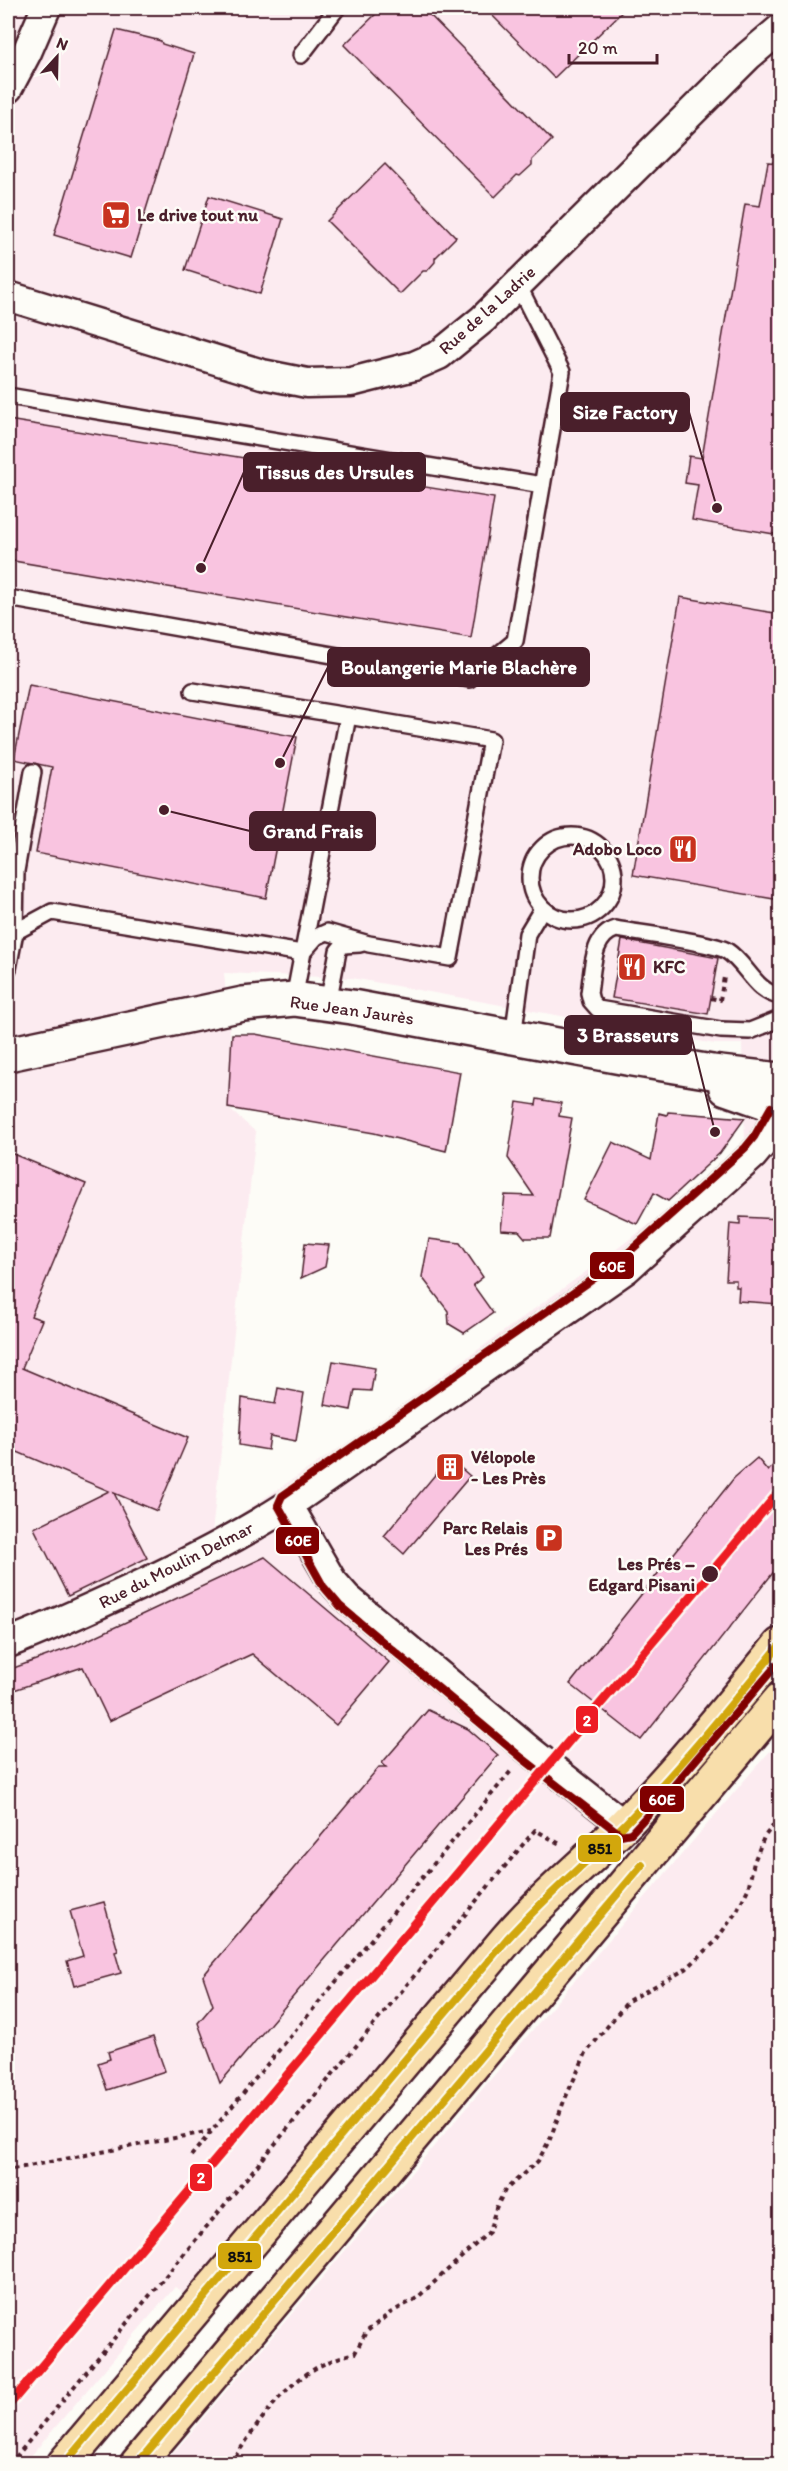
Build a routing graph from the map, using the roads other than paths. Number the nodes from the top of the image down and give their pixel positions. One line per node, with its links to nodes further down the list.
1 (46, 8): 5 (street)
2 (337, 8): 4 (lane)
3 (780, 29): 6 (street, Rue de la Ladrie)
4 (301, 54)
5 (8, 88)
6 (518, 285): 7 (street, Rue de la Ladrie); 9 (lane)
7 (8, 296)
8 (8, 396): 9 (lane)
9 (542, 485): 10 (lane)
10 (8, 598)
11 (193, 691): 12 (lane)
12 (348, 716): 16 (lane); 17 (lane)
13 (33, 772): 15 (lane)
14 (542, 909): 14 (lane); 23 (lane)
15 (15, 932): 17 (lane); 18 (lane)
16 (369, 944): 17 (lane); 21 (lane)
17 (302, 953): 20 (lane)
18 (8, 969)
19 (780, 996): 22 (lane)
20 (294, 999): 21 (street, Rue Jean Jaurès); 24 (street, Rue Jean Jaurès)
21 (328, 1003): 23 (street, Rue Jean Jaurès)
22 (780, 1019)
23 (513, 1037): 25 (street, Rue Jean Jaurès)
24 (8, 1054)
25 (627, 1058): 26 (street, Rue Jean Jaurès); 27 (street, Rue Jean Jaurès)
26 (780, 1080)
27 (780, 1107)
28 (780, 1112): 29 (street, Rue du Moulin Delmar)
29 (288, 1505): 30 (street, Rue du Moulin Delmar); 33 (street)
30 (8, 1642)
31 (780, 1645): 33 (main road)
32 (780, 1700): 35 (main road)
33 (624, 1825): 34 (main road)
34 (64, 2463)
35 (137, 2463)

